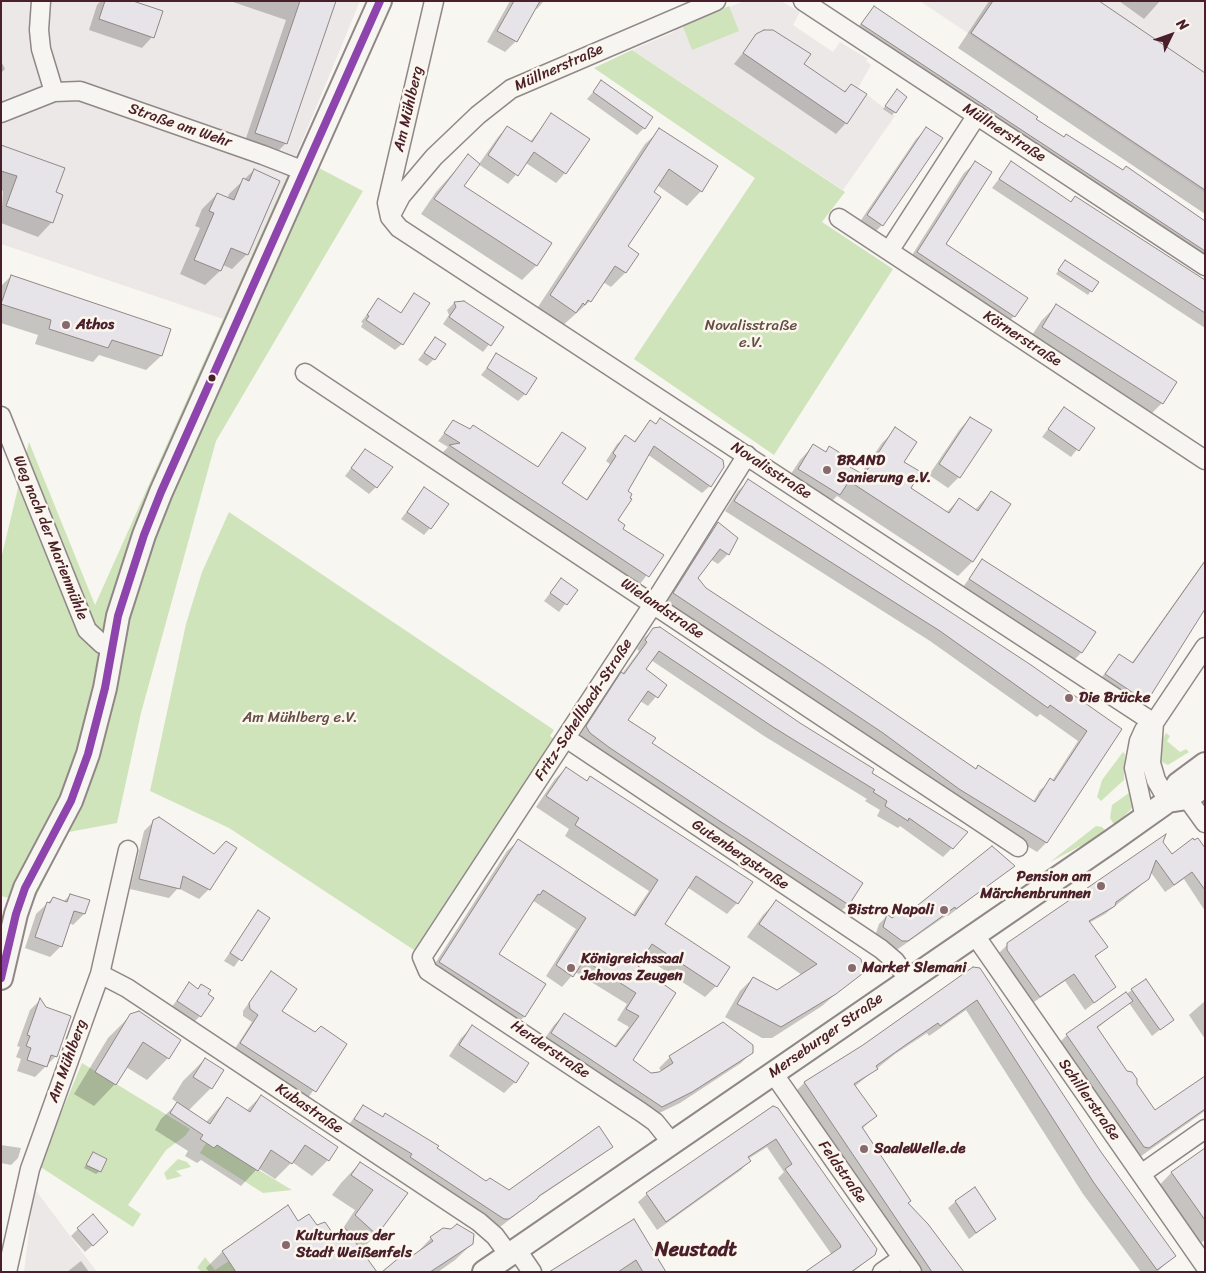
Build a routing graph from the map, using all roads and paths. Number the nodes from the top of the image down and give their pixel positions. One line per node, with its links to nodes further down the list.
1 (41, 1): 6 (street)
2 (380, 1): 9 (main road)
3 (434, 1): 10 (street, Am Mühlberg)
4 (716, 1): 10 (street, Müllnerstraße)
5 (803, 1): 8 (street, Müllnerstraße)
6 (54, 92): 7 (street, Straße am Wehr); 9 (street, Straße am Wehr)
7 (1, 113)
8 (977, 115): 12 (street); 13 (street, Müllnerstraße)
9 (304, 171): 19 (main road)
10 (390, 217): 16 (street, Novalisstraße)
11 (839, 218): 12 (street, Körnerstraße)
12 (889, 251): 17 (street, Körnerstraße)
13 (1205, 266)
14 (305, 373): 18 (street, Wielandstraße)
15 (1, 416): 19 (street, Weg nach der Marienmühle)
16 (747, 455): 18 (street, Fritz-Schellbach-Straße); 21 (street, Novalisstraße)
17 (1205, 460)
18 (654, 603): 22 (street, Fritz-Schellbach-Straße); 28 (street, Wielandstraße)
19 (112, 647): 33 (main road)
20 (1205, 647): 21 (street)
21 (1154, 722): 25 (street); 26 (street)
22 (566, 738): 31 (street, Fritz-Schellbach-Straße); 34 (street, Gutenbergstraße)
23 (1205, 764): 25 (main road, Merseburger Straße)
24 (1205, 786): 25 (main road, Merseburger Straße)
25 (1177, 800): 26 (main road, Merseburger Straße); 27 (street)
26 (1145, 818): 30 (main road, Merseburger Straße)
27 (1205, 823)
28 (1018, 847)
29 (128, 850): 32 (street, Am Mühlberg)
30 (974, 934): 34 (main road, Merseburger Straße); 38 (street, Schillerstraße)
31 (423, 964): 37 (street, Herderstraße)
32 (100, 974): 39 (street, Kubastraße); 42 (street, Am Mühlberg)
33 (1, 978)
34 (908, 979): 35 (main road, Merseburger Straße)
35 (773, 1073): 37 (main road, Merseburger Straße); 40 (street, Feldstraße)
36 (1205, 1129): 38 (street)
37 (672, 1143): 39 (main road, Merseburger Straße)
38 (1141, 1174): 41 (street, Schillerstraße)
39 (513, 1252): 43 (main road, Merseburger Straße); 44 (street, Kubastraße)
40 (907, 1265): 45 (street)
41 (1205, 1266)
42 (6, 1272)
43 (484, 1272)
44 (532, 1272)
45 (882, 1272)

